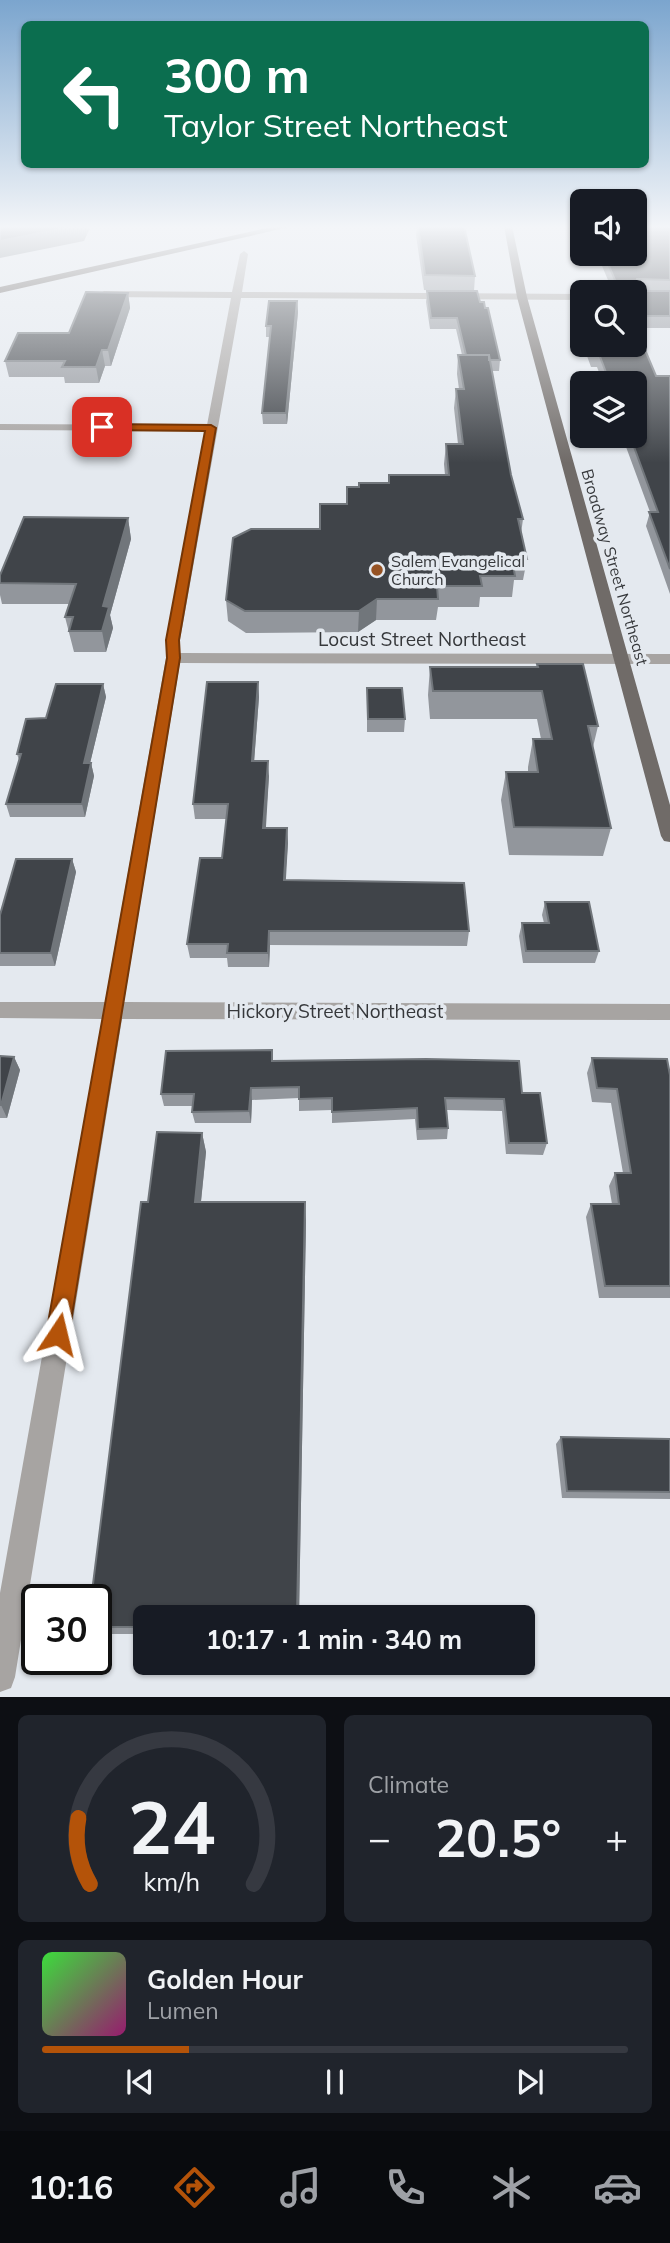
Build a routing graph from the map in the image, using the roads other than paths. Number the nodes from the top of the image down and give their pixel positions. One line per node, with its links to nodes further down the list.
1 (232, 305): 4 (street)
2 (524, 305): 6 (main road, Broadway Street Northeast)
3 (0, 427): 4 (street)
4 (211, 428): 5 (street)
5 (173, 658): 6 (street, Locust Street Northeast); 10 (street)
6 (622, 658): 7 (street, Locust Street Northeast); 8 (main road, Broadway Street Northeast)
7 (670, 659)
8 (670, 836)
9 (0, 1010): 10 (street, Hickory Street Northeast)
10 (113, 1010): 11 (street, Hickory Street Northeast); 12 (street)
11 (670, 1012)
12 (0, 1678)

